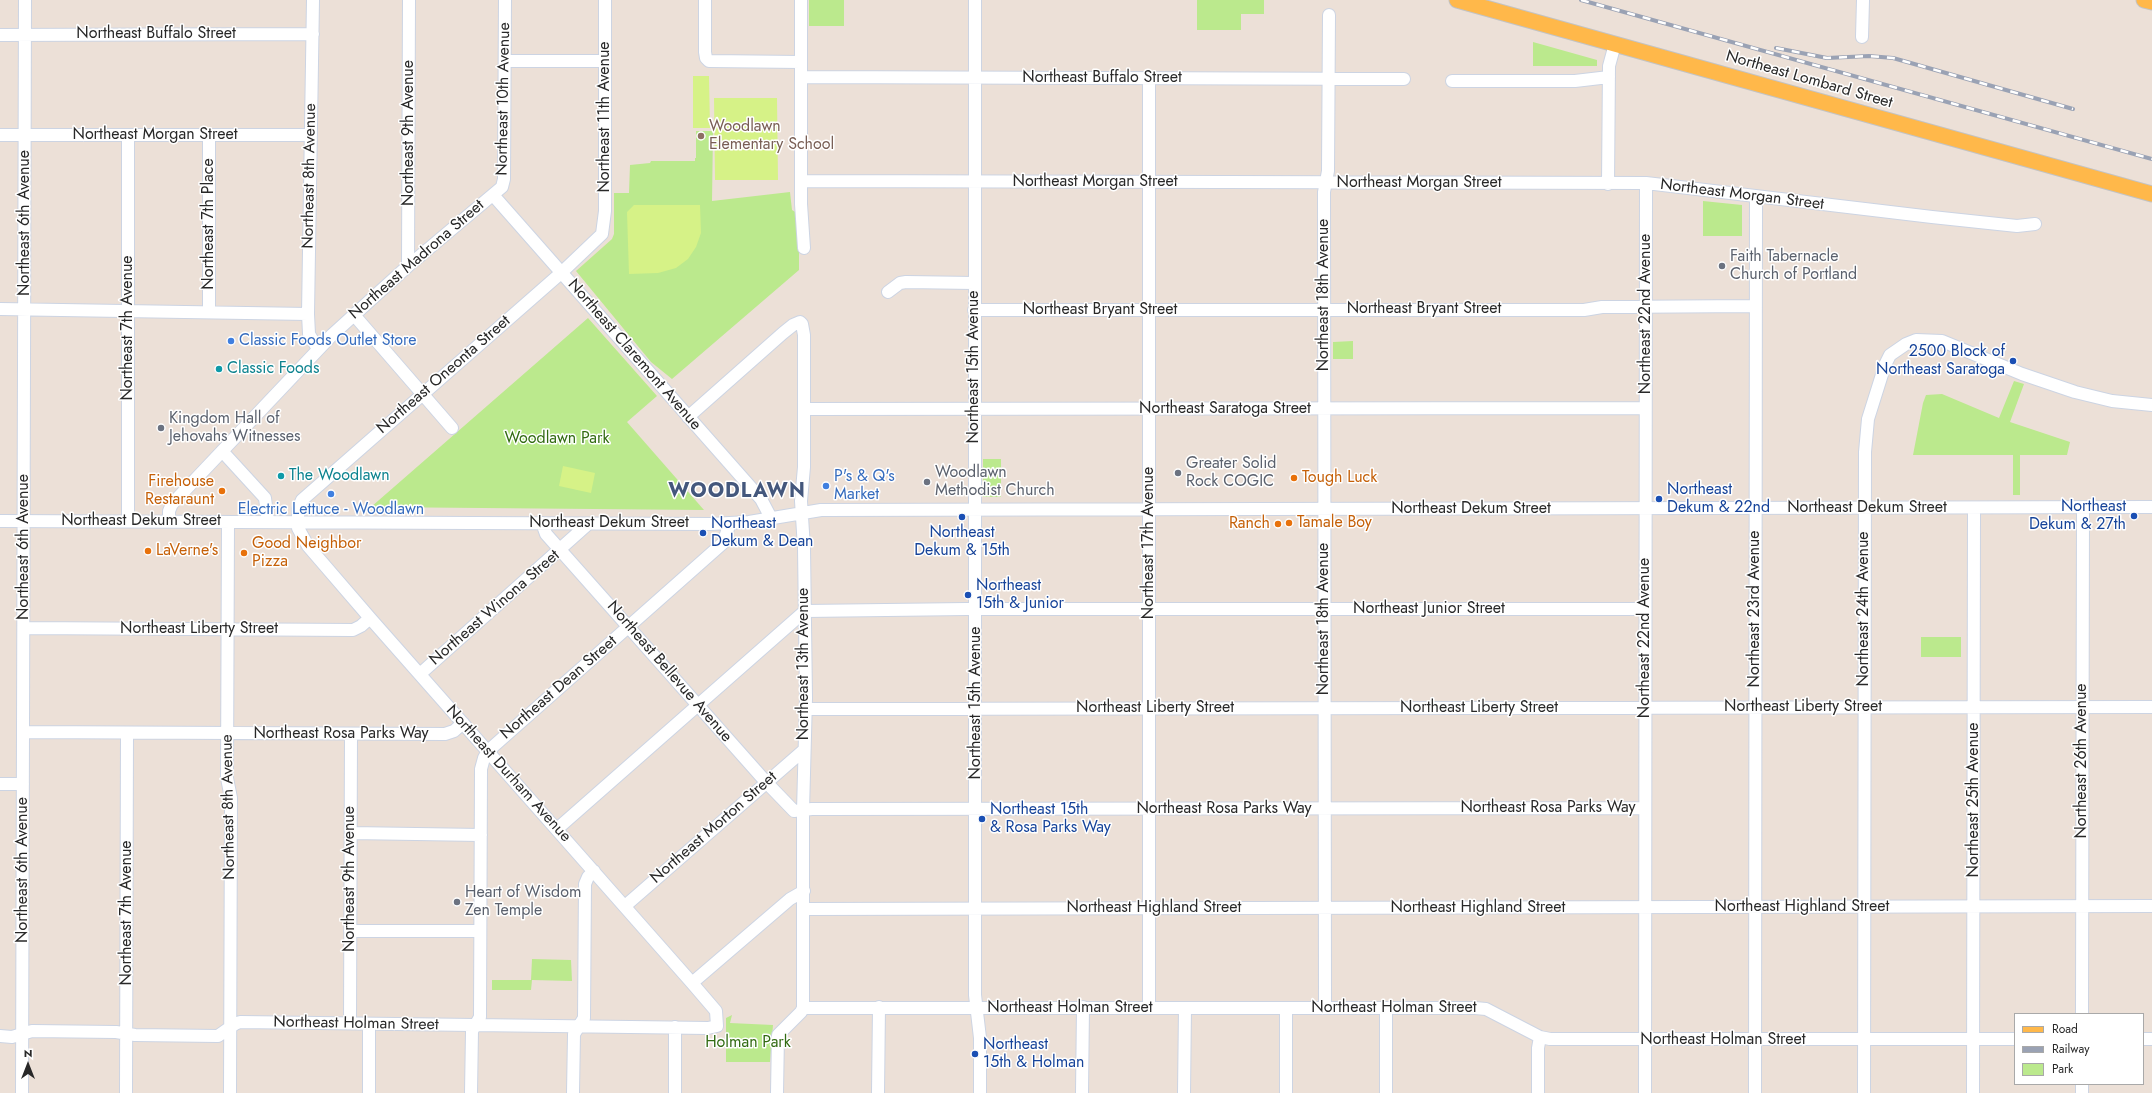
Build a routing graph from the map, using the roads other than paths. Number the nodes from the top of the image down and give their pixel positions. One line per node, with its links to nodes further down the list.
1 (24, 0): 16 (street, Northeast 6th Avenue)
2 (313, 0): 14 (street, Northeast 8th Avenue)
3 (409, 0): 46 (street, Northeast 9th Avenue)
4 (505, 0): 19 (street, Northeast 10th Avenue)
5 (605, 0): 20 (street, Northeast 11th Avenue)
6 (705, 0): 21 (street)
7 (801, 0): 21 (street)
8 (975, 0): 24 (street, Northeast 15th Avenue)
9 (1457, 0): 18 (main road, Northeast Lombard Street)
10 (1863, 0): 17 (street)
11 (2144, 0): 12 (main road)
12 (2152, 2)
13 (1329, 15): 27 (street, Northeast 18th Avenue)
14 (313, 34): 16 (street, Northeast Buffalo Street); 33 (street, Northeast 8th Avenue)
15 (0, 35): 16 (street, Northeast Buffalo Street)
16 (24, 35): 30 (street, Northeast 6th Avenue)
17 (1862, 37)
18 (1615, 44): 23 (street); 40 (main road, Northeast Lombard Street)
19 (505, 61): 20 (street); 41 (street, Northeast 10th Avenue)
20 (605, 61): 44 (street, Northeast 11th Avenue)
21 (801, 62): 22 (street)
22 (801, 77): 24 (street, Northeast Buffalo Street); 34 (street)
23 (1609, 77): 28 (street); 38 (street)
24 (974, 78): 25 (street, Northeast Buffalo Street); 35 (street, Northeast 15th Avenue)
25 (1149, 78): 27 (street, Northeast Buffalo Street); 36 (street, Northeast 17th Avenue)
26 (1404, 78): 27 (street, Northeast Buffalo Street)
27 (1329, 79): 37 (street, Northeast 18th Avenue)
28 (1452, 81)
29 (0, 135): 30 (street, Northeast Morgan Street)
30 (25, 135): 31 (street, Northeast Morgan Street); 53 (street, Northeast 6th Avenue)
31 (128, 135): 32 (street, Northeast Morgan Street); 57 (street, Northeast 7th Avenue)
32 (210, 135): 33 (street, Northeast Morgan Street); 58 (street, Northeast 7th Place)
33 (311, 135): 59 (street, Northeast 8th Avenue)
34 (801, 181): 35 (street, Northeast Morgan Street); 45 (street)
35 (974, 182): 36 (street, Northeast Morgan Street); 48 (street, Northeast 15th Avenue)
36 (1150, 182): 37 (street, Northeast Morgan Street); 56 (street, Northeast 17th Avenue)
37 (1326, 183): 38 (street, Northeast Morgan Street); 54 (street, Northeast 18th Avenue)
38 (1608, 184): 39 (street, Northeast Morgan Street)
39 (1646, 184): 42 (street, Northeast Morgan Street); 51 (street, Northeast 22nd Avenue)
40 (2152, 194)
41 (493, 195): 46 (street, Northeast Madrona Street); 47 (street, Northeast Claremont Avenue)
42 (1756, 196): 43 (street, Northeast Morgan Street); 50 (street, Northeast 23rd Avenue)
43 (2035, 224)
44 (602, 234): 47 (street, Northeast Oneonta Street)
45 (804, 248)
46 (408, 266): 60 (street, Northeast Madrona Street)
47 (561, 273): 62 (street, Northeast Oneonta Street); 69 (street, Northeast Claremont Avenue)
48 (974, 283): 49 (street); 55 (street, Northeast 15th Avenue)
49 (888, 292)
50 (1755, 306): 51 (street, Northeast Bryant Street); 73 (street, Northeast 23rd Avenue)
51 (1646, 308): 54 (street, Northeast Bryant Street); 64 (street, Northeast 22nd Avenue)
52 (0, 309): 53 (street)
53 (25, 309): 57 (street); 84 (street, Northeast 6th Avenue)
54 (1324, 309): 56 (street, Northeast Bryant Street); 68 (street, Northeast 18th Avenue)
55 (974, 310): 56 (street, Northeast Bryant Street); 66 (street, Northeast 15th Avenue)
56 (1150, 310): 67 (street, Northeast 17th Avenue)
57 (128, 311): 58 (street); 85 (street, Northeast 7th Avenue)
58 (209, 312): 59 (street)
59 (308, 314): 61 (street, Northeast 8th Avenue)
60 (354, 315): 61 (street, Northeast Madrona Street); 62 (street)
61 (318, 349): 71 (street, Northeast Madrona Street)
62 (423, 394): 70 (street); 89 (street, Northeast Oneonta Street)
63 (2152, 405): 74 (street)
64 (1645, 408): 68 (street, Northeast Saratoga Street); 80 (street, Northeast 22nd Avenue)
65 (804, 409): 66 (street, Northeast Saratoga Street); 69 (street, Northeast 13th Avenue); 81 (street, Northeast 13th Avenue)
66 (974, 409): 67 (street, Northeast Saratoga Street); 77 (street, Northeast 15th Avenue)
67 (1149, 409): 68 (street, Northeast Saratoga Street); 78 (street, Northeast 17th Avenue)
68 (1324, 409): 79 (street, Northeast 18th Avenue)
69 (688, 417): 82 (street, Northeast Claremont Avenue)
70 (452, 428)
71 (222, 451): 86 (street, Northeast Madrona Street); 88 (street)
72 (2152, 507): 76 (street, Northeast Dekum Street)
73 (1755, 508): 74 (street, Northeast Dekum Street); 80 (street, Northeast Dekum Street); 112 (street, Northeast 23rd Avenue)
74 (1865, 508): 75 (street, Northeast Dekum Street); 105 (street, Northeast 24th Avenue)
75 (1974, 508): 76 (street, Northeast Dekum Street); 106 (street, Northeast 25th Avenue)
76 (2083, 508): 107 (street, Northeast 26th Avenue)
77 (975, 509): 78 (street, Northeast Dekum Street); 81 (street, Northeast Dekum Street); 95 (street, Northeast 15th Avenue)
78 (1150, 509): 79 (street, Northeast Dekum Street); 96 (street, Northeast 17th Avenue)
79 (1324, 509): 80 (street, Northeast Dekum Street); 94 (street, Northeast 18th Avenue)
80 (1645, 509): 97 (street, Northeast 22nd Avenue)
81 (801, 513): 82 (street, Northeast Dekum Street); 98 (street, Northeast 13th Avenue)
82 (771, 518): 91 (street, Northeast Dekum Street)
83 (0, 521): 84 (street, Northeast Dekum Street)
84 (24, 521): 85 (street, Northeast Dekum Street); 101 (street, Northeast 6th Avenue)
85 (128, 521): 86 (street, Northeast Dekum Street)
86 (169, 521): 87 (street, Northeast Dekum Street)
87 (228, 522): 88 (street, Northeast Dekum Street); 102 (street, Northeast 8th Avenue)
88 (268, 522): 89 (street, Northeast Dekum Street)
89 (298, 522): 90 (street, Northeast Dekum Street); 99 (street, Northeast Durham Avenue)
90 (542, 523): 92 (street, Northeast Dekum Street); 93 (street, Northeast Bellevue Avenue)
91 (730, 523): 92 (street, Northeast Dekum Street); 100 (street, Northeast Dean Street)
92 (588, 524): 93 (street, Northeast Winona Street)
93 (561, 550): 100 (street, Northeast Bellevue Avenue); 103 (street, Northeast Winona Street)
94 (1324, 608): 96 (street, Northeast Junior Street); 97 (street, Northeast Junior Street); 110 (street, Northeast 18th Avenue)
95 (976, 609): 96 (street, Northeast Junior Street); 98 (street, Northeast Junior Street); 114 (street, Northeast 15th Avenue)
96 (1149, 609): 109 (street, Northeast 17th Avenue)
97 (1645, 609): 111 (street, Northeast 22nd Avenue)
98 (805, 611): 104 (street); 113 (street, Northeast 13th Avenue)
99 (370, 618): 102 (street, Northeast Liberty Street); 103 (street, Northeast Durham Avenue)
100 (629, 626): 104 (street, Northeast Bellevue Avenue); 121 (street, Northeast Dean Street)
101 (24, 628): 102 (street, Northeast Liberty Street); 116 (street, Northeast 6th Avenue)
102 (228, 629): 118 (street, Northeast 8th Avenue)
103 (420, 674): 115 (street, Northeast Durham Avenue)
104 (698, 704): 122 (street, Northeast Bellevue Avenue); 130 (street)
105 (1864, 707): 106 (street, Northeast Liberty Street); 112 (street, Northeast Liberty Street); 141 (street, Northeast 24th Avenue)
106 (1974, 707): 107 (street, Northeast Liberty Street); 136 (street, Northeast 25th Avenue)
107 (2083, 707): 108 (street, Northeast Liberty Street); 137 (street, Northeast 26th Avenue)
108 (2152, 707)
109 (1149, 708): 110 (street, Northeast Liberty Street); 114 (street, Northeast Liberty Street); 125 (street, Northeast 17th Avenue)
110 (1324, 708): 111 (street, Northeast Liberty Street); 128 (street, Northeast 18th Avenue)
111 (1645, 708): 112 (street, Northeast Liberty Street); 126 (street, Northeast 22nd Avenue)
112 (1754, 708): 140 (street, Northeast 23rd Avenue)
113 (805, 709): 114 (street, Northeast Liberty Street); 120 (street, Northeast 13th Avenue)
114 (976, 709): 127 (street, Northeast 15th Avenue)
115 (463, 724): 119 (street, Northeast Rosa Parks Way); 121 (street, Northeast Durham Avenue)
116 (23, 732): 117 (street, Northeast Rosa Parks Way); 124 (street, Northeast 6th Avenue)
117 (127, 733): 118 (street, Northeast Rosa Parks Way); 167 (street, Northeast 7th Avenue)
118 (227, 734): 119 (street, Northeast Rosa Parks Way); 165 (street, Northeast 8th Avenue)
119 (351, 734): 131 (street, Northeast 9th Avenue)
120 (804, 750): 122 (street, Northeast Morton Street); 129 (street, Northeast 13th Avenue)
121 (488, 751): 130 (street, Northeast Durham Avenue); 132 (street)
122 (766, 782): 129 (street, Northeast Bellevue Avenue); 135 (street, Northeast Morton Street)
123 (0, 784): 124 (street)
124 (23, 784): 166 (street, Northeast 6th Avenue)
125 (1150, 808): 127 (street, Northeast Rosa Parks Way); 128 (street, Northeast Rosa Parks Way); 142 (street, Northeast 17th Avenue)
126 (1645, 808): 128 (street, Northeast Rosa Parks Way); 139 (street, Northeast 22nd Avenue)
127 (976, 809): 129 (street, Northeast Rosa Parks Way); 145 (street, Northeast 15th Avenue)
128 (1324, 809): 143 (street, Northeast 18th Avenue)
129 (803, 811): 134 (street, Northeast 13th Avenue)
130 (557, 829): 133 (street, Northeast Durham Avenue)
131 (351, 833): 132 (street); 146 (street, Northeast 9th Avenue)
132 (481, 834): 147 (street)
133 (594, 871): 135 (street, Northeast Durham Avenue); 162 (street)
134 (804, 891): 144 (street, Northeast 13th Avenue); 148 (street)
135 (625, 906): 148 (street, Northeast Durham Avenue)
136 (1974, 906): 137 (street, Northeast Highland Street); 141 (street, Northeast Highland Street); 170 (street, Northeast 25th Avenue)
137 (2082, 906): 138 (street, Northeast Highland Street); 158 (street, Northeast 26th Avenue)
138 (2152, 906)
139 (1645, 907): 140 (street, Northeast Highland Street); 143 (street, Northeast Highland Street); 172 (street, Northeast 22nd Avenue)
140 (1754, 907): 141 (street, Northeast Highland Street); 173 (street, Northeast 23rd Avenue)
141 (1864, 907): 174 (street, Northeast 24th Avenue)
142 (1149, 908): 143 (street, Northeast Highland Street); 145 (street, Northeast Highland Street); 153 (street, Northeast 17th Avenue)
143 (1324, 908): 156 (street, Northeast 18th Avenue)
144 (804, 909): 145 (street, Northeast Highland Street); 152 (street, Northeast 13th Avenue)
145 (976, 909): 150 (street, Northeast 15th Avenue)
146 (350, 931): 147 (street); 159 (street, Northeast 9th Avenue)
147 (480, 931): 161 (street)
148 (692, 982): 163 (street, Northeast Durham Avenue)
149 (879, 1007): 150 (street, Northeast Holman Street); 152 (street, Northeast Holman Street); 183 (street)
150 (976, 1007): 151 (street, Northeast Holman Street); 184 (street, Northeast 15th Avenue)
151 (1083, 1007): 153 (street, Northeast Holman Street); 185 (street)
152 (803, 1008): 182 (street)
153 (1149, 1008): 154 (street, Northeast Holman Street)
154 (1185, 1008): 155 (street, Northeast Holman Street); 186 (street)
155 (1286, 1008): 156 (street, Northeast Holman Street); 187 (street)
156 (1325, 1008): 157 (street, Northeast Holman Street)
157 (1386, 1008): 169 (street, Northeast Holman Street); 188 (street)
158 (2082, 1013)
159 (350, 1023): 160 (street, Northeast Holman Street); 165 (street, Northeast Holman Street)
160 (369, 1024): 161 (street, Northeast Holman Street); 178 (street)
161 (475, 1025): 162 (street, Northeast Holman Street); 179 (street)
162 (578, 1026): 164 (street, Northeast Holman Street); 180 (street)
163 (717, 1026): 164 (street, Northeast Holman Street)
164 (675, 1027): 181 (street)
165 (230, 1028): 167 (street, Northeast Holman Street); 177 (street, Northeast 8th Avenue)
166 (22, 1034): 167 (street, Northeast Holman Street); 168 (street, Northeast Holman Street); 175 (street, Northeast 6th Avenue)
167 (126, 1034): 176 (street, Northeast 7th Avenue)
168 (0, 1036)
169 (1540, 1036): 172 (street, Northeast Holman Street); 189 (street)
170 (1973, 1039): 171 (street, Northeast Holman Street); 174 (street, Northeast Holman Street); 193 (street, Northeast 25th Avenue)
171 (2014, 1039)
172 (1645, 1040): 173 (street, Northeast Holman Street); 190 (street, Northeast 22nd Avenue)
173 (1755, 1040): 174 (street, Northeast Holman Street); 191 (street, Northeast 23rd Avenue)
174 (1864, 1040): 192 (street, Northeast 24th Avenue)
175 (22, 1093)
176 (126, 1093)
177 (230, 1093)
178 (369, 1093)
179 (471, 1093)
180 (573, 1093)
181 (675, 1093)
182 (777, 1093)
183 (878, 1093)
184 (980, 1093)
185 (1082, 1093)
186 (1184, 1093)
187 (1286, 1093)
188 (1386, 1093)
189 (1538, 1093)
190 (1645, 1093)
191 (1754, 1093)
192 (1864, 1093)
193 (1973, 1093)

